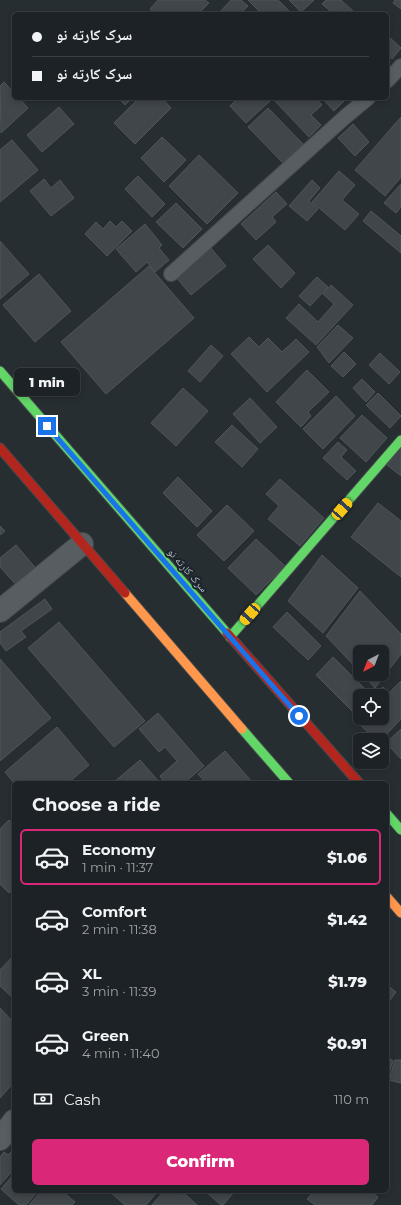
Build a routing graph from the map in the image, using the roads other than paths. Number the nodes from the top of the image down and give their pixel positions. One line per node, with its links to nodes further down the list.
1 (401, 66): 2 (lane)
2 (389, 79)
3 (366, 100): 4 (lane)
4 (171, 274)
5 (0, 372): 10 (main road, سرک کارته نو)
6 (401, 440): 10 (main road)
7 (0, 448): 8 (main road)
8 (82, 544): 9 (street); 11 (main road)
9 (0, 611)
10 (230, 637): 12 (main road, سرک کارته نو)
11 (287, 781)
12 (357, 781)
13 (389, 816): 14 (main road)
14 (401, 830)
15 (389, 899): 16 (main road)
16 (401, 913)
17 (12, 1124): 18 (street)
18 (0, 1140)

